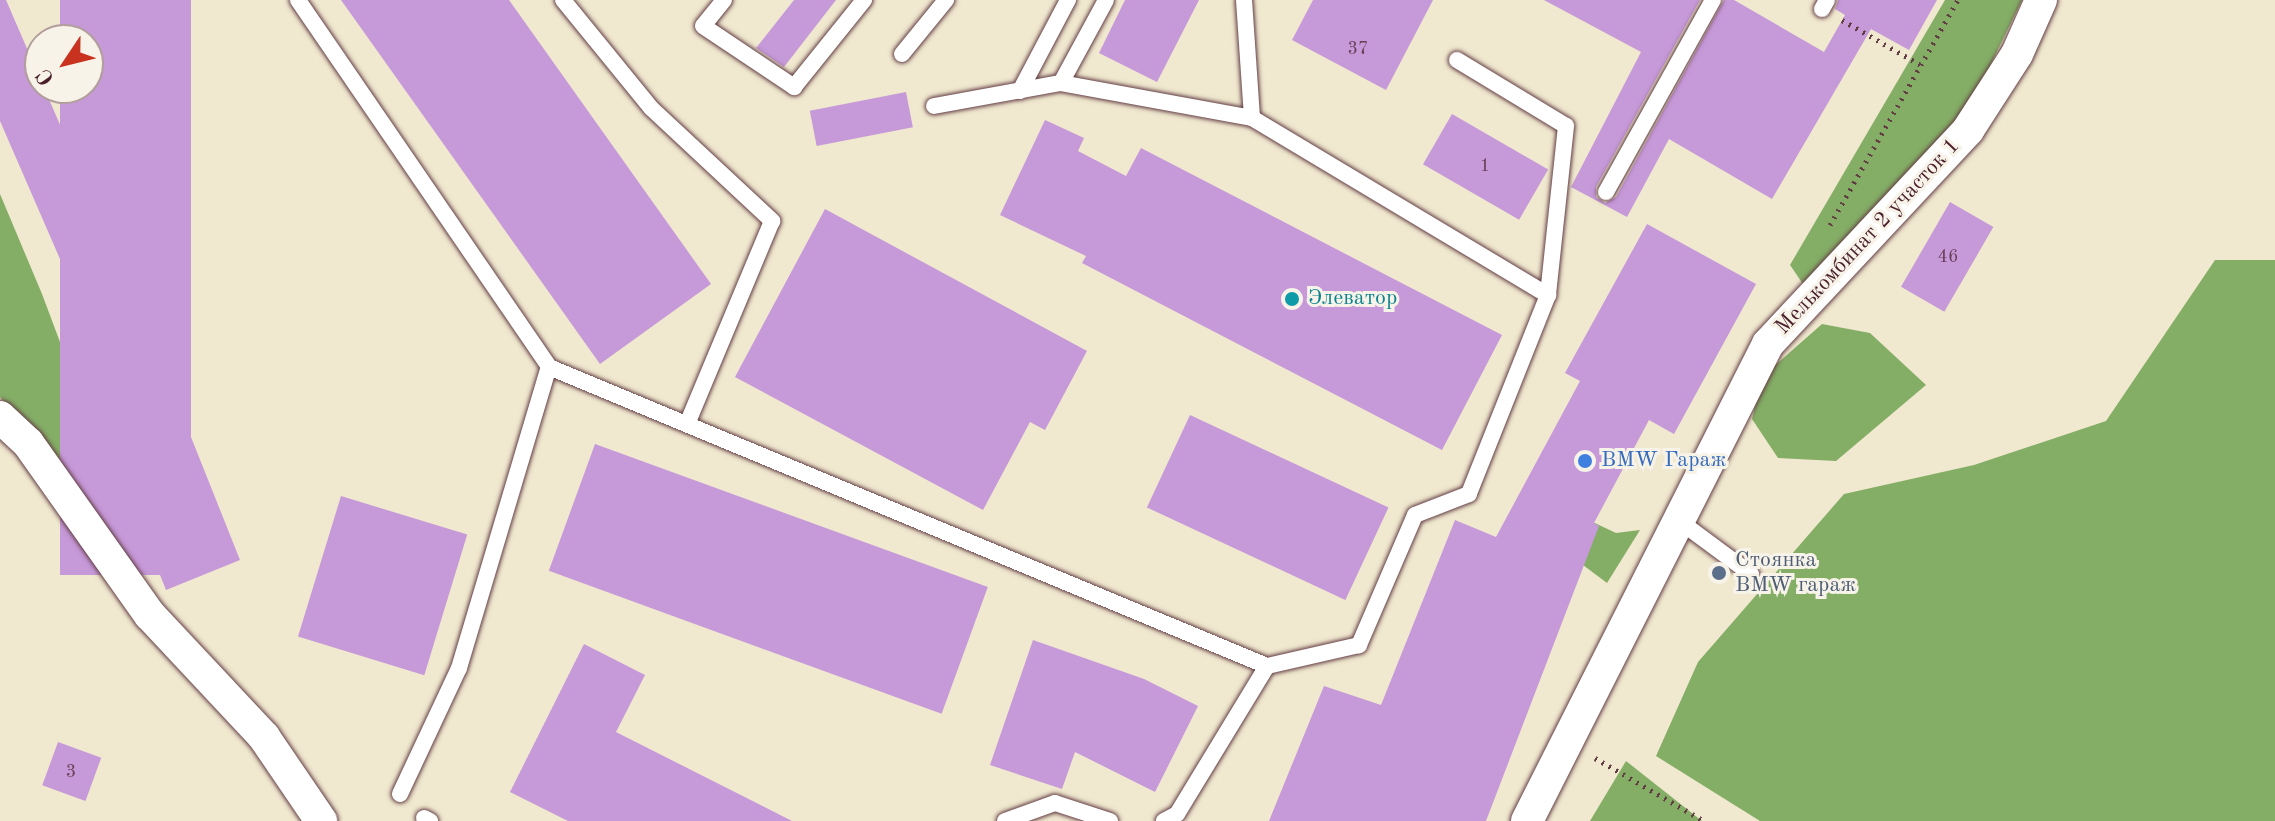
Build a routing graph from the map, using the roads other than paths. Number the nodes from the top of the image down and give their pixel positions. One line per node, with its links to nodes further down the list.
1 (298, 0): 19 (lane)
2 (563, 0): 21 (lane)
3 (724, 0): 4 (lane)
4 (864, 0)
5 (946, 0): 11 (lane)
6 (1068, 0): 14 (lane)
7 (1106, 0): 13 (lane)
8 (1244, 0): 16 (lane)
9 (1713, 0): 17 (lane)
10 (2041, 0): 22 (street, Мелькомбинат 2 участок 1)
11 (902, 54)
12 (1457, 60): 18 (lane)
13 (1061, 83): 14 (lane); 16 (lane)
14 (1020, 91): 15 (lane)
15 (934, 106)
16 (1252, 118): 18 (lane)
17 (1606, 192)
18 (1548, 295): 24 (lane)
19 (549, 367): 21 (lane); 25 (lane)
20 (0, 417): 26 (street)
21 (687, 424): 24 (lane)
22 (1678, 520): 23 (lane); 30 (street, Мелькомбинат 2 участок 1)
23 (1751, 574)
24 (1267, 666): 29 (lane)
25 (400, 794)
26 (321, 821)
27 (1005, 821): 28 (lane)
28 (1110, 821)
29 (1164, 821)
30 (1527, 821)

